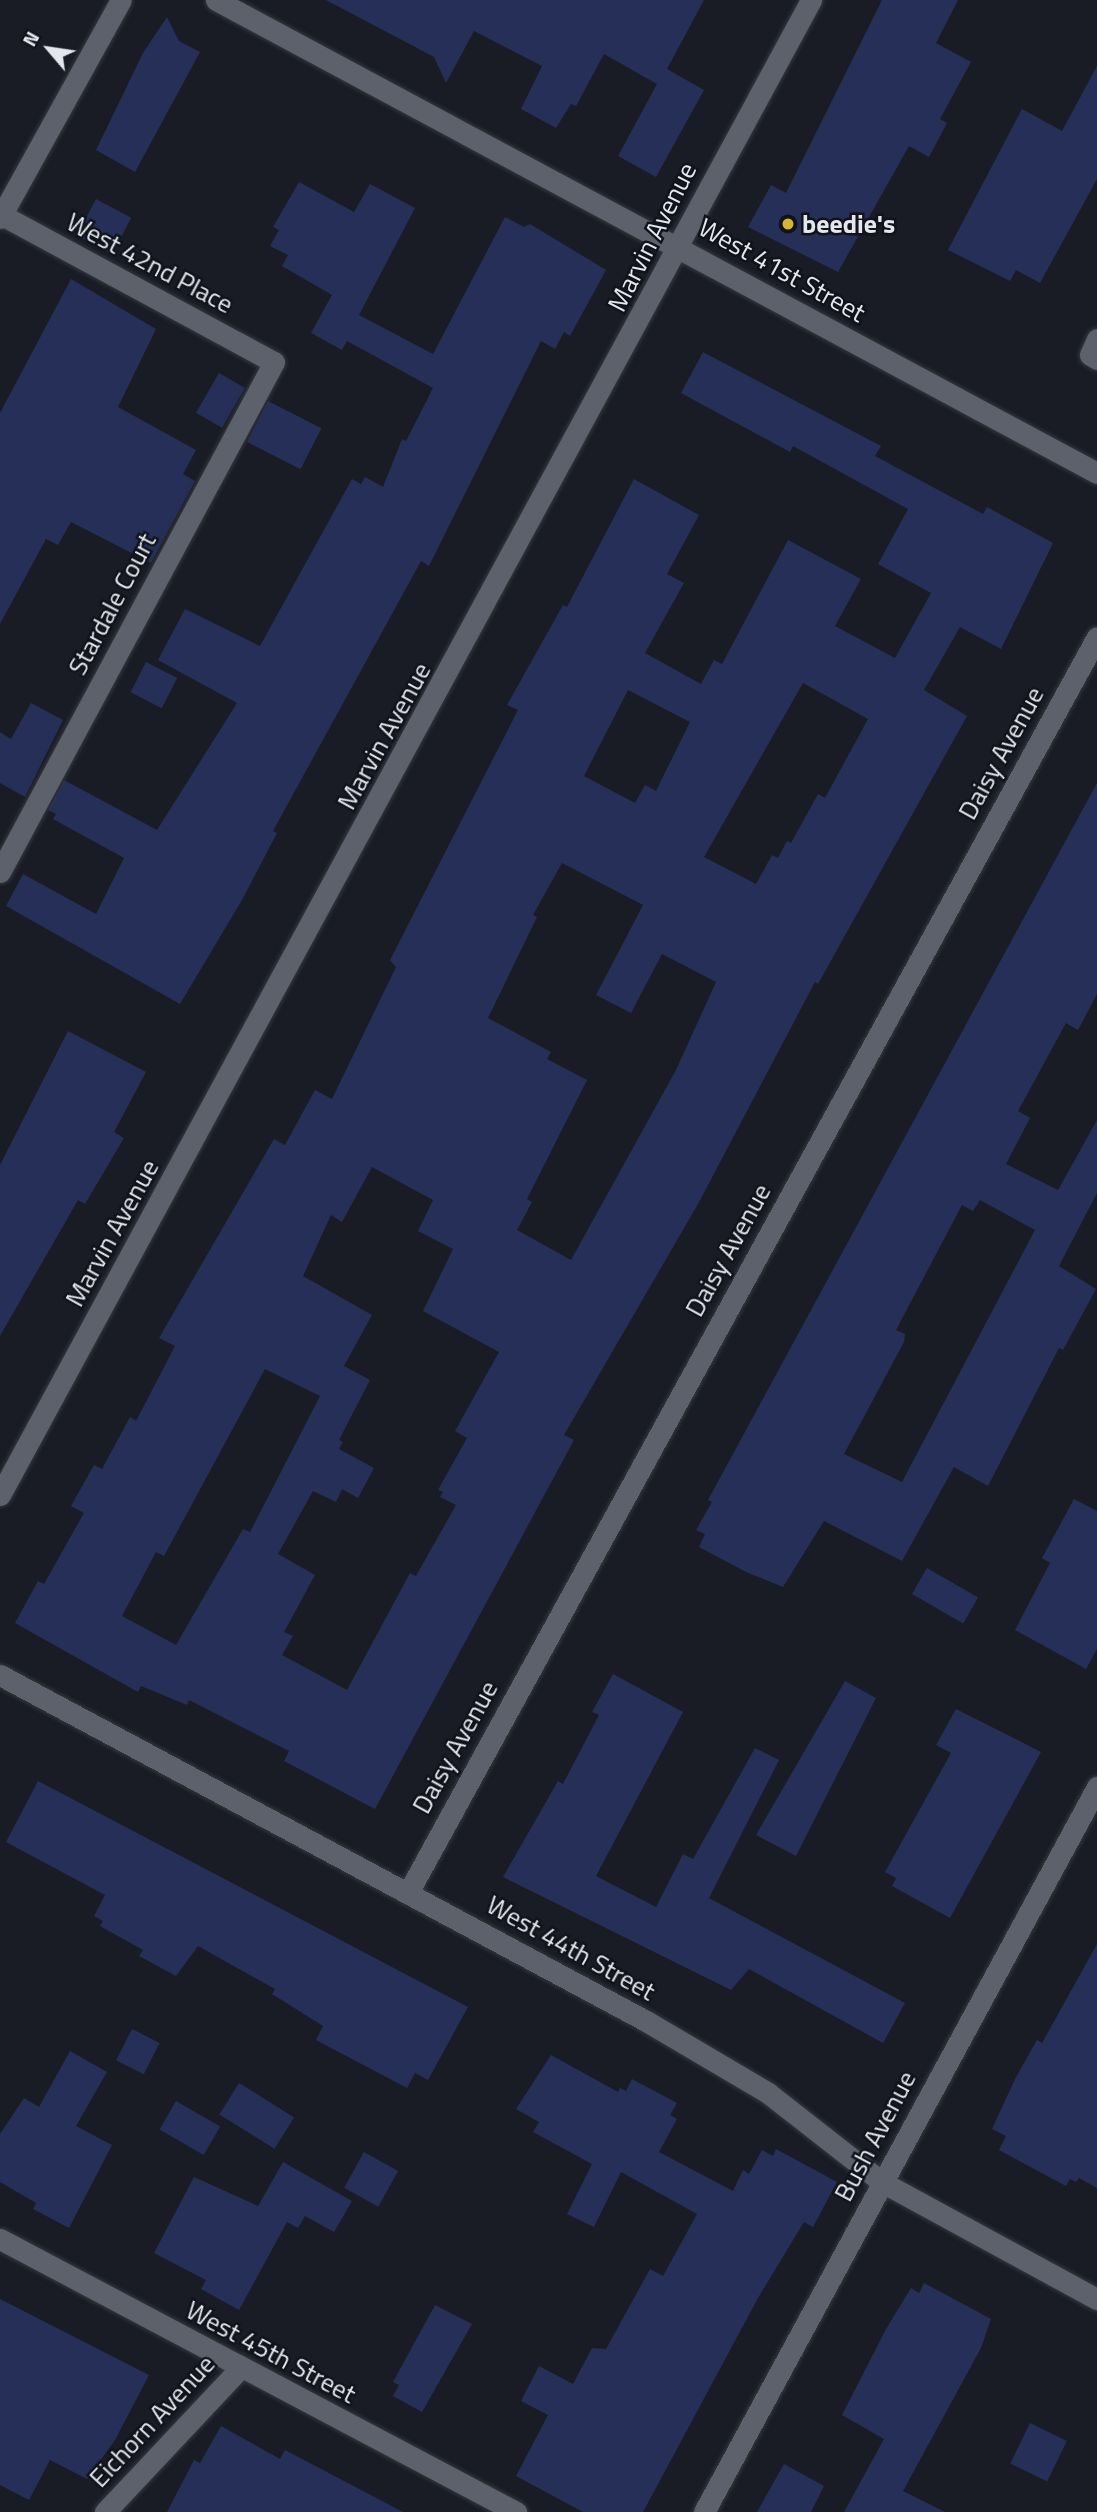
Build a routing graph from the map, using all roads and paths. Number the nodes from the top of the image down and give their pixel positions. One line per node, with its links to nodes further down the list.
1 (121, 0): 4 (street)
2 (216, 0): 5 (street, West 41st Street)
3 (811, 0): 5 (street, Marvin Avenue)
4 (1, 216): 8 (street, West 42nd Place)
5 (681, 246): 9 (street, West 41st Street); 12 (street, Marvin Avenue)
6 (1097, 339): 7 (street)
7 (1097, 359)
8 (274, 362): 11 (street, Stardale Court)
9 (1097, 472)
10 (1097, 637): 15 (street, Daisy Avenue)
11 (0, 872)
12 (0, 1495)
13 (0, 1675): 15 (street, West 44th Street)
14 (1097, 1787): 16 (street, Bush Avenue)
15 (409, 1891): 16 (street, West 44th Street)
16 (882, 2182): 18 (street, West 44th Street); 22 (street, Bush Avenue)
17 (0, 2239): 19 (street, West 45th Street)
18 (1097, 2299)
19 (240, 2368): 20 (street, Eichorn Avenue); 21 (street, West 45th Street)
20 (105, 2512)
21 (516, 2512)
22 (704, 2512)

